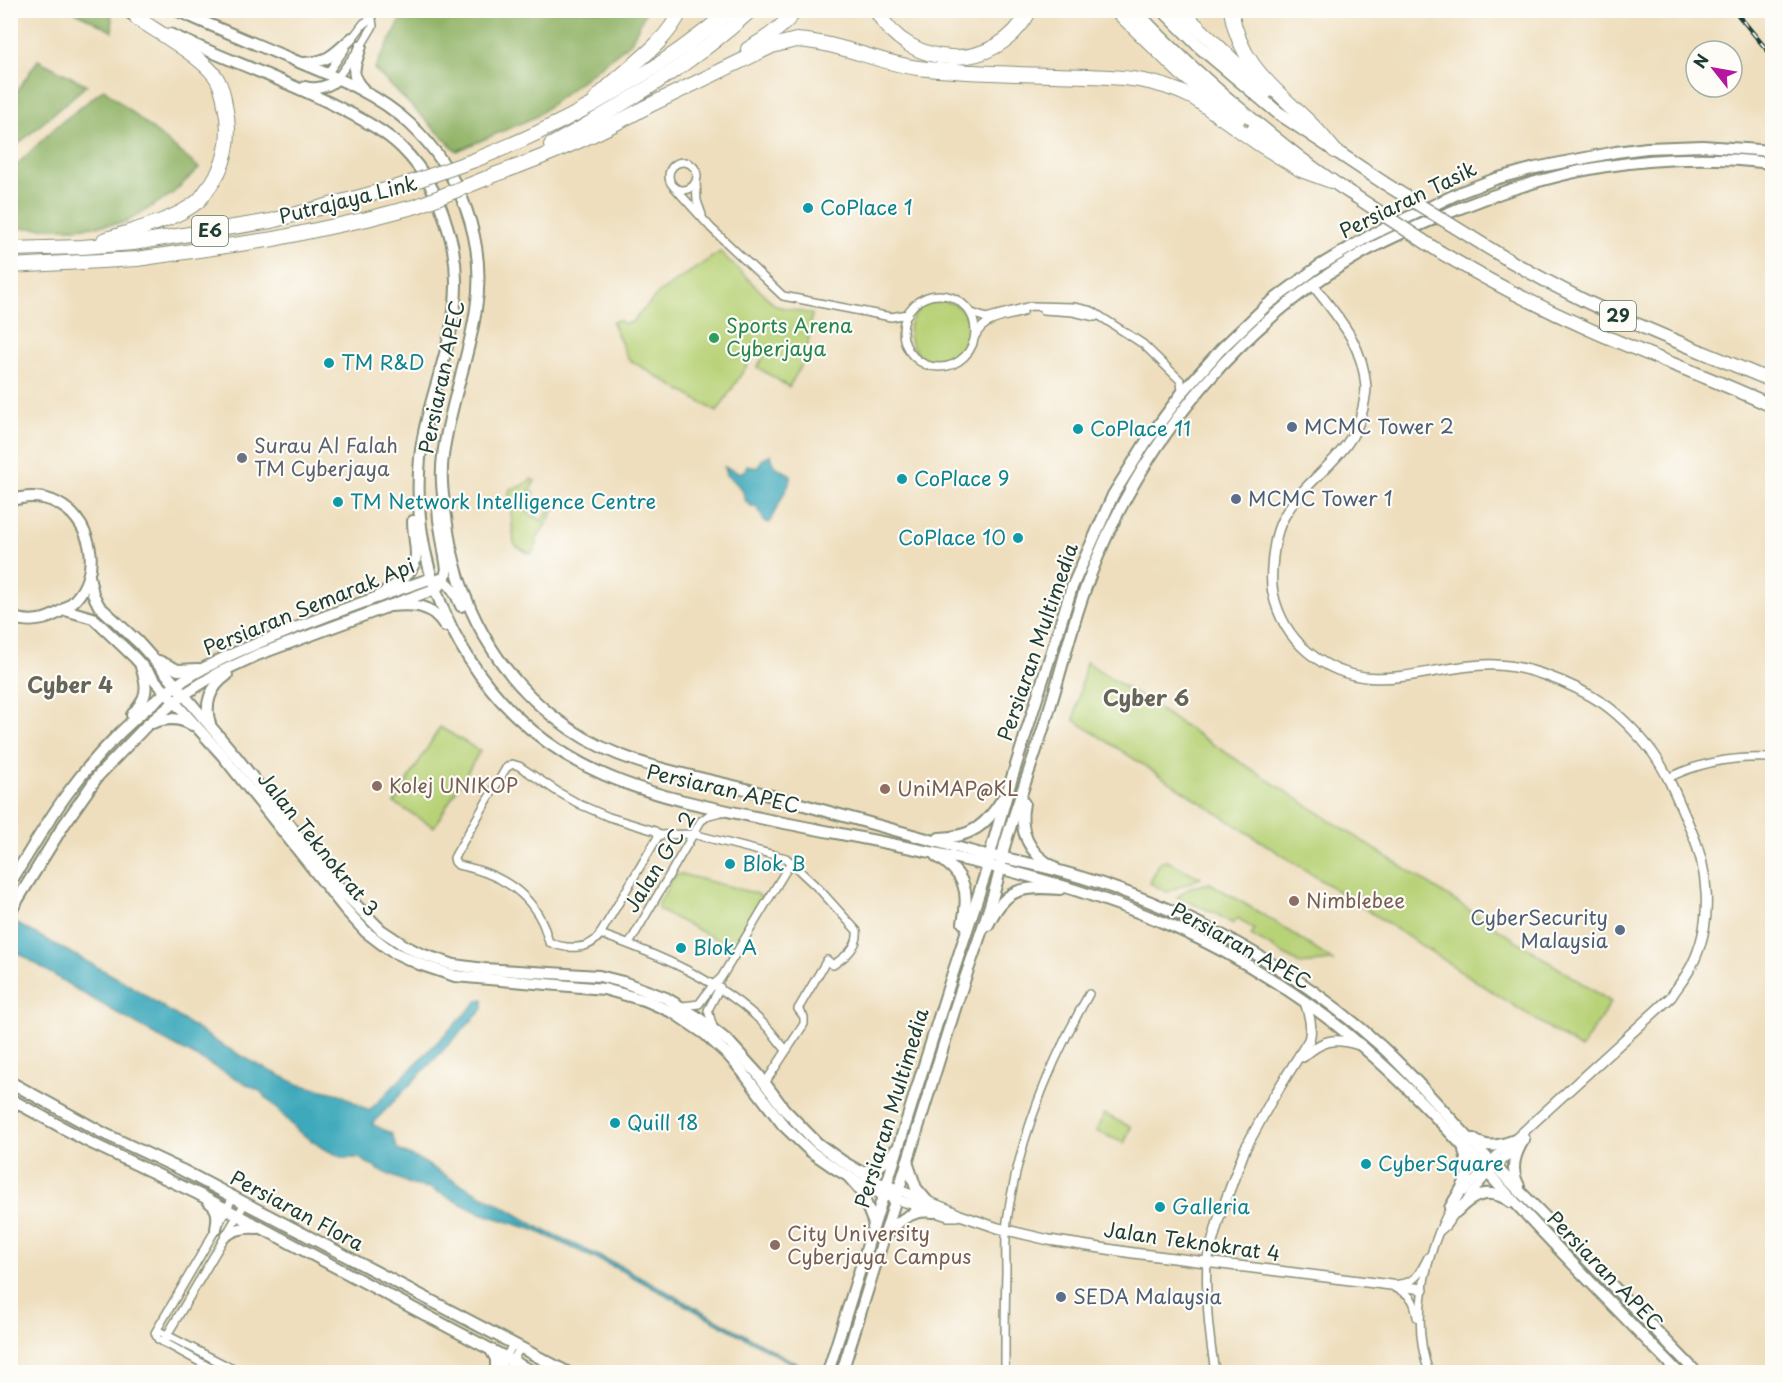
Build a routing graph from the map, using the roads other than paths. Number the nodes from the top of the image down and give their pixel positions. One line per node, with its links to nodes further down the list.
1 (176, 10): 17 (main road, Persiaran APEC)
2 (681, 10): 19 (highway)
3 (686, 10): 19 (highway)
4 (731, 10): 22 (highway, Putrajaya Link / E6)
5 (750, 10): 30 (highway, Putrajaya Link / E6)
6 (796, 10): 23 (highway)
7 (876, 10): 8 (highway)
8 (1030, 10)
9 (1116, 10): 26 (highway)
10 (1134, 10): 26 (highway, 29)
11 (1162, 10): 25 (highway, 29)
12 (1180, 10): 25 (highway)
13 (1231, 10): 27 (highway)
14 (131, 14): 20 (main road, Persiaran APEC); 35 (highway)
15 (352, 38): 16 (street); 17 (main road); 18 (street)
16 (361, 46): 18 (street); 21 (main road)
17 (301, 63): 18 (main road, Persiaran APEC)
18 (330, 79): 20 (main road); 21 (main road, Persiaran APEC); 24 (main road)
19 (610, 84): 22 (highway)
20 (294, 85): 24 (main road, Persiaran APEC)
21 (367, 93): 52 (main road, Persiaran APEC)
22 (588, 108): 35 (highway, Putrajaya Link / E6, bridge)
23 (642, 109): 30 (highway); 32 (highway)
24 (345, 111): 51 (main road, Persiaran APEC)
25 (1300, 127): 27 (highway, 29)
26 (1281, 145): 32 (highway, 29)
27 (1335, 151): 46 (highway, 29, bridge)
28 (1773, 151): 45 (main road, Persiaran Tasik)
29 (1773, 163): 38 (main road, Persiaran Tasik)
30 (489, 177): 37 (highway, Putrajaya Link / E6, bridge)
31 (697, 180): 33 (street); 33 (street); 34 (street)
32 (1331, 182): 50 (highway, 29, bridge)
33 (674, 187): 34 (street)
34 (711, 228): 41 (street)
35 (82, 247): 36 (highway, Putrajaya Link / E6)
36 (10, 249)
37 (10, 266)
38 (1313, 285): 47 (main road, Persiaran Tasik); 75 (street)
39 (962, 304): 40 (street); 42 (street); 44 (street)
40 (908, 314): 41 (street); 43 (street)
41 (891, 317): 43 (street)
42 (1108, 321): 44 (street); 45 (street)
43 (904, 325): 44 (street)
44 (974, 341)
45 (1186, 381): 47 (street); 48 (main road, Persiaran Tasik)
46 (1773, 381)
47 (1200, 390): 49 (main road, Persiaran Tasik)
48 (1182, 393): 49 (street); 76 (main road, Persiaran Multimedia)
49 (1191, 401): 70 (main road, Persiaran Multimedia)
50 (1773, 406)
51 (420, 460): 56 (main road, Persiaran APEC); 57 (main road)
52 (441, 483): 55 (main road); 61 (main road, Persiaran APEC)
53 (10, 501): 54 (main road)
54 (89, 576): 59 (main road); 63 (main road)
55 (444, 581): 56 (main road); 61 (main road)
56 (434, 584): 57 (main road, Persiaran Semarak Api); 58 (main road, Persiaran Semarak Api); 62 (main road, Persiaran APEC)
57 (378, 597): 66 (main road, Persiaran Semarak Api)
58 (388, 606): 62 (main road); 64 (main road, Persiaran Semarak Api)
59 (65, 610): 60 (main road); 65 (main road, Jalan Teknokrat 3)
60 (10, 617)
61 (487, 642): 82 (main road, Persiaran APEC)
62 (461, 648): 77 (main road, Persiaran APEC)
63 (149, 654): 66 (main road); 67 (main road, Jalan Teknokrat 3)
64 (257, 655): 69 (main road, Persiaran Semarak Api); 72 (main road)
65 (139, 662): 68 (main road, Jalan Teknokrat 3); 73 (main road)
66 (203, 669): 67 (main road, Persiaran Semarak Api)
67 (176, 686): 68 (main road, Persiaran Semarak Api); 69 (main road, Jalan Teknokrat 3)
68 (166, 693): 69 (main road, Jalan Teknokrat 3); 73 (main road, Persiaran Semarak Api)
69 (179, 698): 71 (main road, Persiaran Semarak Api); 72 (main road, Jalan Teknokrat 3)
70 (1048, 713): 86 (main road); 87 (main road)
71 (148, 724): 72 (main road); 90 (main road, Persiaran Semarak Api)
72 (207, 731): 100 (main road, Jalan Teknokrat 3); 114 (main road, Jalan Teknokrat 3)
73 (110, 744): 88 (main road, Persiaran Semarak Api)
74 (1773, 758): 75 (street)
75 (1668, 778): 109 (street)
76 (1010, 784): 82 (main road); 84 (main road)
77 (689, 802): 78 (main road, Persiaran APEC); 79 (street, Jalan GC 2)
78 (728, 811): 79 (street, Jalan GC 2); 83 (main road, Persiaran APEC)
79 (701, 819): 80 (street, Jalan GC 2)
80 (693, 834): 81 (street); 85 (street); 92 (street, Jalan GC 2)
81 (659, 835): 91 (street); 91 (street)
82 (923, 838): 84 (main road, Persiaran APEC)
83 (922, 850): 84 (main road, Persiaran APEC); 94 (main road)
84 (989, 860): 86 (main road, Persiaran APEC); 94 (main road, Persiaran Multimedia)
85 (791, 862): 93 (street); 103 (street)
86 (1001, 862): 87 (main road, Persiaran APEC); 89 (main road, Persiaran APEC); 99 (main road, Persiaran Multimedia)
87 (1080, 877): 108 (main road, Persiaran APEC)
88 (10, 883)
89 (1078, 890): 98 (main road, Persiaran APEC); 99 (main road)
90 (10, 912)
91 (600, 934): 92 (street)
92 (629, 944): 95 (street)
93 (721, 978): 95 (street); 96 (street)
94 (951, 979): 110 (main road, Persiaran Multimedia)
95 (713, 985): 96 (street); 100 (street)
96 (720, 989): 101 (street); 103 (street)
97 (1089, 994): 131 (street)
98 (1305, 1002): 102 (main road, Persiaran APEC); 104 (street)
99 (956, 1004): 112 (main road, Persiaran Multimedia)
100 (681, 1006): 101 (main road, Jalan Teknokrat 3)
101 (713, 1027): 106 (main road, Jalan Teknokrat 3)
102 (1364, 1047): 104 (street); 111 (main road, Persiaran APEC)
103 (786, 1050): 106 (street)
104 (1296, 1063): 135 (street)
105 (10, 1082): 119 (main road, Persiaran Flora)
106 (765, 1083): 114 (main road, Jalan Teknokrat 3)
107 (10, 1099): 116 (main road, Persiaran Flora)
108 (1463, 1131): 109 (main road); 113 (main road, Persiaran APEC)
109 (1520, 1139): 113 (street); 117 (main road)
110 (900, 1143): 114 (main road); 115 (main road, Persiaran Multimedia)
111 (1462, 1146): 113 (main road, Persiaran APEC); 124 (main road)
112 (907, 1162): 118 (main road, Persiaran Multimedia); 120 (main road)
113 (1489, 1167): 117 (main road, Persiaran APEC); 123 (main road, Persiaran APEC); 124 (street)
114 (854, 1174): 115 (main road, Jalan Teknokrat 3); 128 (main road)
115 (885, 1190): 118 (main road, Jalan Teknokrat 4); 128 (main road, Persiaran Multimedia)
116 (198, 1194): 122 (main road, Persiaran Flora); 130 (main road)
117 (1524, 1194): 159 (main road, Persiaran APEC)
118 (897, 1195): 120 (street, Jalan Teknokrat 4); 125 (street, Jalan Teknokrat 4); 133 (main road, Persiaran Multimedia)
119 (233, 1197): 121 (main road, Persiaran Flora); 122 (street)
120 (927, 1201): 127 (street, Jalan Teknokrat 4)
121 (245, 1203): 126 (street); 142 (main road, Persiaran Flora)
122 (226, 1209): 126 (main road, Persiaran Flora); 130 (street)
123 (1521, 1209): 124 (main road); 158 (main road, Persiaran APEC)
124 (1453, 1210): 134 (street)
125 (934, 1212): 127 (street, Jalan Teknokrat 4); 133 (main road)
126 (238, 1215): 129 (main road, Persiaran Flora); 132 (street)
127 (960, 1215): 131 (street, Jalan Teknokrat 4)
128 (874, 1225): 153 (main road, Persiaran Multimedia)
129 (261, 1228): 132 (main road); 143 (main road, Persiaran Flora)
130 (216, 1229): 138 (street)
131 (1006, 1230): 135 (street, Jalan Teknokrat 4); 155 (street)
132 (227, 1235): 139 (street)
133 (883, 1242): 154 (main road, Persiaran Multimedia)
134 (1432, 1250): 136 (street); 137 (street)
135 (1207, 1262): 136 (street, Jalan Teknokrat 4); 156 (street)
136 (1388, 1285): 137 (street, Jalan Teknokrat 4); 140 (street)
137 (1423, 1289): 140 (street)
138 (157, 1330): 139 (street); 141 (street)
139 (167, 1334): 141 (street); 146 (street)
140 (1422, 1338): 157 (street)
141 (163, 1342): 145 (street)
142 (516, 1346): 144 (street); 152 (main road, Persiaran Flora)
143 (491, 1350): 144 (main road, Persiaran Flora); 147 (main road)
144 (509, 1360): 147 (street); 148 (street); 151 (main road, Persiaran Flora)
145 (218, 1372)
146 (239, 1372)
147 (497, 1372)
148 (507, 1372)
149 (517, 1372): 150 (main road)
150 (527, 1372)
151 (533, 1372)
152 (567, 1372)
153 (828, 1372)
154 (843, 1372)
155 (1005, 1372)
156 (1215, 1372)
157 (1430, 1372)
158 (1678, 1372)
159 (1696, 1372)

